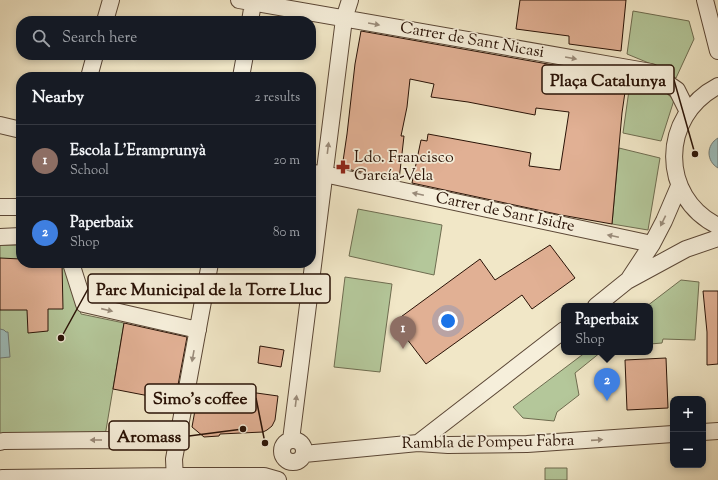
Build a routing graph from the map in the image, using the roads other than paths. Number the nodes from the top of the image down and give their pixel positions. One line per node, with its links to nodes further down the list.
1 (111, 0): 5 (street)
2 (350, 0): 7 (street)
3 (705, 0): 8 (street)
4 (246, 1): 6 (street); 7 (street, Carrer de Sant Nicasi)
5 (106, 16)
6 (249, 16)
7 (344, 18): 14 (street, Carrer de Sant Nicasi, one-way to 14); 17 (street, one-way to 7)
8 (718, 51)
9 (94, 60): 11 (street)
10 (244, 60): 12 (street)
11 (91, 72)
12 (242, 72)
13 (718, 86): 14 (street)
14 (688, 112): 18 (street)
15 (0, 125): 16 (street)
16 (16, 129)
17 (318, 174): 19 (street, one-way to 17); 26 (street, Carrer de Sant Isidre, one-way to 17)
18 (679, 186): 22 (street); 26 (street, one-way to 26)
19 (316, 194)
20 (0, 207): 21 (street)
21 (16, 207)
22 (718, 226)
23 (16, 236): 24 (street)
24 (0, 237)
25 (718, 238): 30 (street)
26 (652, 244): 30 (street)
27 (73, 268): 32 (street, one-way to 32)
28 (209, 268): 32 (street)
29 (308, 268): 37 (street, one-way to 29)
30 (627, 281): 31 (street)
31 (600, 303)
32 (198, 330): 39 (street, one-way to 39)
33 (561, 332): 40 (street)
34 (718, 431): 35 (street)
35 (706, 432)
36 (670, 434): 40 (street, Rambla de Pompeu Fabra, one-way to 36)
37 (291, 440): 41 (street); 42 (street)
38 (0, 442): 39 (street, one-way to 38)
39 (177, 442): 43 (street)
40 (418, 443): 41 (street, Rambla de Pompeu Fabra)
41 (304, 454): 42 (street)
42 (289, 462): 46 (street)
43 (175, 478): 44 (street); 45 (street)
44 (0, 479)
45 (278, 480)
46 (281, 480)

